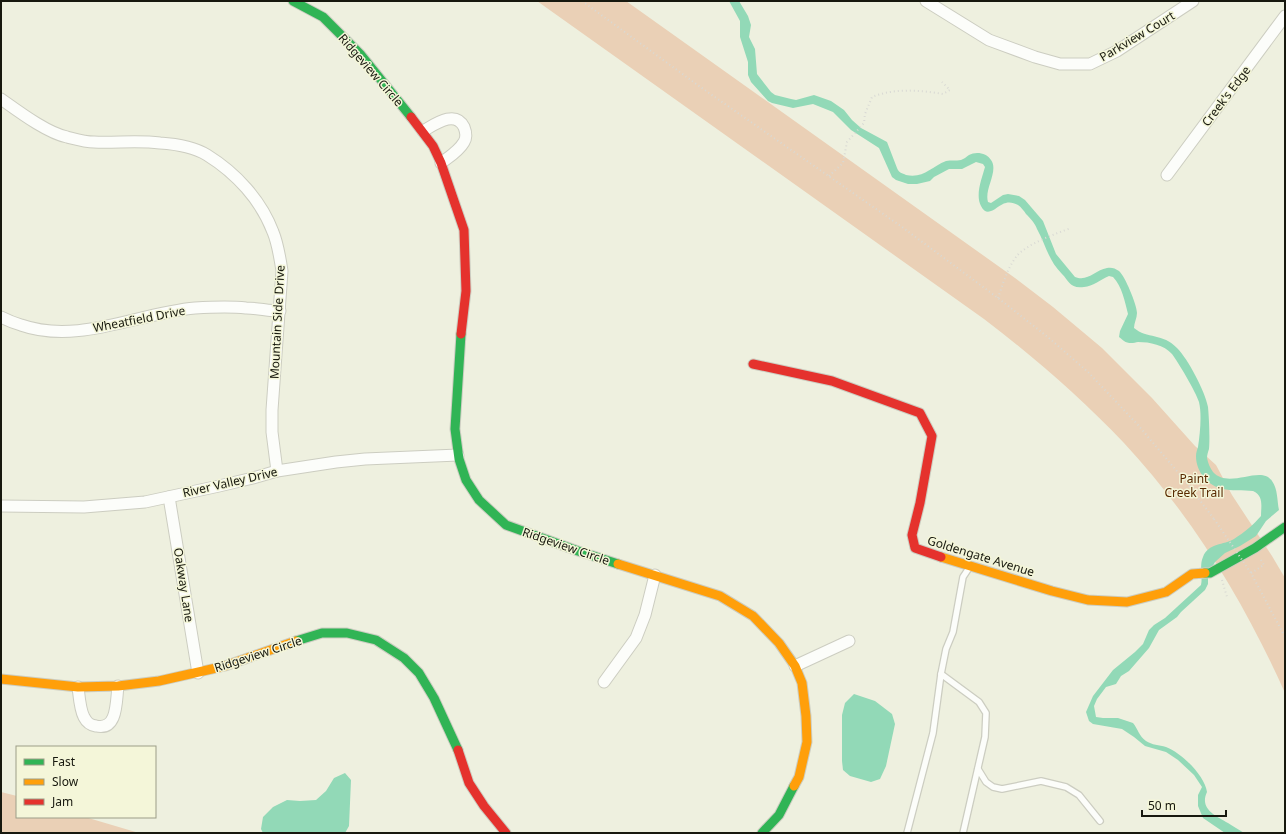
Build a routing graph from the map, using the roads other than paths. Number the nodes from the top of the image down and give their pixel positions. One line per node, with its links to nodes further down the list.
1 (294, 1): 6 (street, Ridgeview Circle)
2 (926, 1): 3 (street, Parkview Court)
3 (1193, 1)
4 (1285, 16): 8 (street, Creek's Edge)
5 (1, 99): 9 (street, Mountain Side Drive)
6 (423, 132): 7 (street, Ridgeview Circle); 7 (street)
7 (441, 163): 12 (street, Ridgeview Circle)
8 (1167, 175)
9 (280, 311): 10 (street, Wheatfield Drive); 13 (street, Mountain Side Drive)
10 (1, 317)
11 (753, 364): 17 (street, Goldengate Avenue)
12 (458, 455): 13 (street, River Valley Drive); 18 (street, Ridgeview Circle)
13 (277, 471): 14 (street, River Valley Drive)
14 (169, 496): 15 (street, River Valley Drive); 21 (street, Oakway Lane)
15 (1, 506)
16 (1285, 527): 17 (street, Goldengate Avenue)
17 (971, 566): 22 (lane)
18 (655, 575): 20 (street, Ridgeview Circle); 24 (street)
19 (849, 641): 20 (street)
20 (795, 666): 30 (street, Ridgeview Circle)
21 (198, 673): 25 (street, Ridgeview Circle); 29 (street, Ridgeview Circle)
22 (941, 674): 27 (lane); 31 (lane)
23 (1, 679): 26 (street, Ridgeview Circle)
24 (604, 682)
25 (118, 686): 26 (street, Ridgeview Circle); 26 (street)
26 (78, 687)
27 (978, 769): 28 (lane); 32 (lane)
28 (1100, 821)
29 (506, 833)
30 (762, 833)
31 (907, 833)
32 (963, 833)

